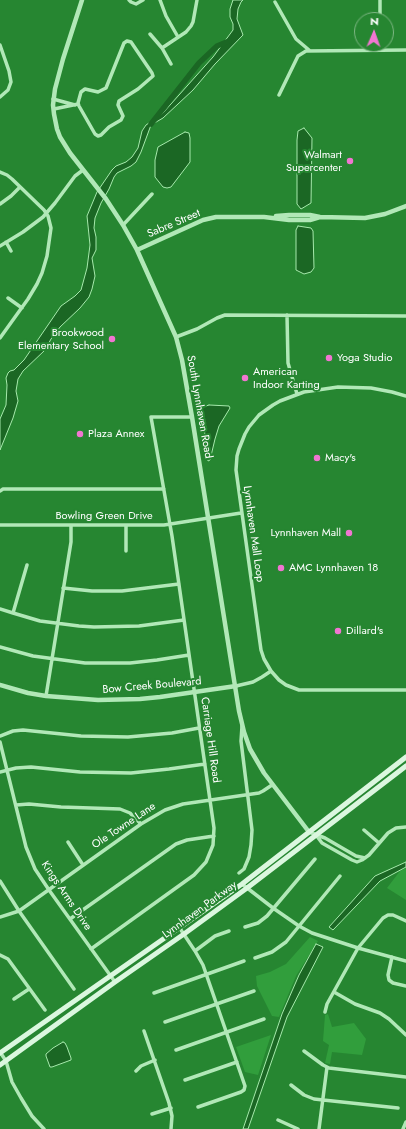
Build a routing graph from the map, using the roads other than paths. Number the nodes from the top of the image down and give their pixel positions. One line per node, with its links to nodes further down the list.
1 (82, 0): 21 (street, South Lynnhaven Road)
2 (129, 0): 3 (street)
3 (144, 0)
4 (160, 0): 10 (street)
5 (197, 0): 10 (street)
6 (380, 0): 8 (street)
7 (275, 2): 14 (street)
8 (380, 12)
9 (150, 34): 12 (street)
10 (178, 37): 12 (street)
11 (0, 44): 13 (street)
12 (162, 48): 18 (street)
13 (1, 49): 20 (street)
14 (309, 50): 15 (street); 19 (street)
15 (354, 50)
16 (394, 50): 17 (street)
17 (406, 50)
18 (171, 64)
19 (279, 95)
20 (0, 97)
21 (53, 99): 22 (street); 23 (street, South Lynnhaven Road)
22 (77, 105): 22 (street); 23 (street)
23 (54, 109): 24 (street, South Lynnhaven Road)
24 (83, 170): 30 (street); 31 (street, South Lynnhaven Road)
25 (0, 172): 26 (street)
26 (20, 187): 28 (street); 30 (street)
27 (152, 194): 31 (street)
28 (0, 204)
29 (406, 206): 34 (street, Sabre Street)
30 (47, 213): 32 (street); 37 (street)
31 (124, 225): 34 (street, South Lynnhaven Road)
32 (6, 242): 33 (street); 35 (street)
33 (0, 246)
34 (137, 250): 40 (street, South Lynnhaven Road)
35 (11, 251)
36 (8, 298): 37 (street)
37 (22, 308): 41 (street)
38 (287, 315): 39 (street); 40 (street); 42 (street)
39 (406, 316)
40 (176, 337): 44 (street, South Lynnhaven Road)
41 (0, 338)
42 (297, 394): 43 (street, Lynnhaven Mall Loop); 47 (street, Lynnhaven Mall Loop)
43 (406, 396)
44 (192, 417): 45 (street, Carriage Hill Road); 48 (street, South Lynnhaven Road)
45 (164, 489): 46 (street); 52 (street, Carriage Hill Road)
46 (1, 490)
47 (241, 513): 48 (street, Bowling Green Drive); 64 (street, Lynnhaven Mall Loop)
48 (208, 518): 52 (street, Bowling Green Drive); 66 (street, South Lynnhaven Road)
49 (0, 525): 50 (street, Bowling Green Drive)
50 (71, 525): 51 (street, Bowling Green Drive); 56 (street)
51 (126, 525): 52 (street, Bowling Green Drive); 53 (street)
52 (170, 525): 55 (street, Carriage Hill Road)
53 (126, 551)
54 (27, 565): 58 (street)
55 (179, 584): 56 (street); 59 (street, Carriage Hill Road)
56 (64, 588): 60 (street)
57 (0, 609): 58 (street)
58 (13, 613): 60 (street)
59 (184, 620): 60 (street); 62 (street, Carriage Hill Road)
60 (58, 623): 63 (street)
61 (0, 647): 63 (street)
62 (189, 655): 63 (street); 68 (street, Carriage Hill Road)
63 (52, 659): 69 (street)
64 (271, 671): 66 (street); 67 (street, Lynnhaven Mall Loop)
65 (0, 685): 69 (street, Bow Creek Boulevard)
66 (236, 686): 68 (street, Bow Creek Boulevard); 70 (street, South Lynnhaven Road)
67 (406, 690)
68 (194, 692): 69 (street, Bow Creek Boulevard); 71 (street, Carriage Hill Road)
69 (46, 696)
70 (242, 725): 79 (street, South Lynnhaven Road); 80 (street)
71 (200, 728): 72 (street); 75 (street, Carriage Hill Road)
72 (0, 736)
73 (0, 742): 77 (street, Kings Arms Drive)
74 (406, 757): 86 (main road, Lynnhaven Parkway)
75 (205, 764): 77 (street); 81 (street, Carriage Hill Road)
76 (406, 766): 87 (main road, Lynnhaven Parkway)
77 (8, 770): 78 (street); 82 (street, Kings Arms Drive)
78 (0, 772)
79 (272, 785): 80 (street, Ole Towne Lane); 86 (street, South Lynnhaven Road)
80 (248, 794): 81 (street, Ole Towne Lane); 94 (street)
81 (210, 800): 83 (street, Ole Towne Lane); 88 (street, Carriage Hill Road)
82 (16, 805): 83 (street); 99 (street, Kings Arms Drive)
83 (141, 824): 93 (street, Ole Towne Lane)
84 (406, 827): 90 (street)
85 (364, 830): 90 (street)
86 (308, 832): 87 (street); 97 (main road, Lynnhaven Parkway)
87 (316, 835): 91 (street); 91 (street); 98 (main road, Lynnhaven Parkway)
88 (214, 836): 103 (street); 111 (street, Carriage Hill Road)
89 (68, 842): 93 (street)
90 (379, 843): 91 (street)
91 (365, 858)
92 (315, 859): 100 (street)
93 (83, 865): 99 (street, Ole Towne Lane)
94 (240, 873)
95 (340, 876): 105 (street)
96 (0, 881): 101 (street)
97 (242, 884): 98 (street); 106 (main road, Lynnhaven Parkway)
98 (247, 888): 100 (street); 109 (main road, Lynnhaven Parkway)
99 (49, 890): 101 (street, Ole Towne Lane); 103 (street, Kings Arms Drive)
100 (273, 908): 105 (street); 107 (street)
101 (19, 911): 102 (street, Ole Towne Lane); 123 (street)
102 (0, 917)
103 (70, 919): 111 (street, Kings Arms Drive)
104 (406, 921): 110 (street)
105 (299, 926): 110 (street); 115 (street)
106 (179, 927): 109 (street); 119 (main road, Lynnhaven Parkway)
107 (245, 927)
108 (229, 931): 112 (street)
109 (184, 934): 112 (street); 120 (main road, Lynnhaven Parkway)
110 (358, 948): 114 (street); 125 (street)
111 (91, 949): 119 (street, Kings Arms Drive)
112 (195, 951): 118 (street)
113 (0, 955): 122 (street)
114 (392, 957): 117 (street); 121 (street)
115 (255, 958)
116 (244, 961): 118 (street)
117 (406, 961)
118 (206, 975): 126 (street); 128 (street)
119 (110, 976): 120 (street, Kings Arms Drive); 138 (main road, Lynnhaven Parkway)
120 (115, 982): 140 (main road, Lynnhaven Parkway)
121 (406, 986)
122 (30, 989): 127 (street); 129 (street)
123 (74, 989)
124 (254, 991): 128 (street)
125 (334, 992): 130 (street); 135 (street)
126 (154, 993)
127 (14, 999)
128 (216, 1004): 132 (street); 134 (street)
129 (45, 1010)
130 (325, 1012)
131 (264, 1018): 134 (street)
132 (165, 1022)
133 (144, 1031): 139 (street)
134 (226, 1033): 136 (street); 141 (street)
135 (406, 1035)
136 (176, 1050)
137 (304, 1051): 143 (street)
138 (0, 1053): 140 (street)
139 (154, 1060): 144 (street); 150 (street)
140 (6, 1061): 142 (main road, Lynnhaven Parkway); 155 (street)
141 (237, 1062): 146 (street); 149 (street)
142 (0, 1065)
143 (327, 1067): 145 (street); 148 (street)
144 (136, 1070)
145 (406, 1077)
146 (185, 1080)
147 (291, 1085): 148 (street)
148 (323, 1100): 151 (street); 158 (street)
149 (198, 1107)
150 (171, 1108): 152 (street); 156 (street)
151 (398, 1108)
152 (152, 1114)
153 (278, 1120): 157 (street)
154 (406, 1122): 159 (street)
155 (44, 1129)
156 (171, 1129)
157 (298, 1129)
158 (319, 1129)
159 (403, 1129)

